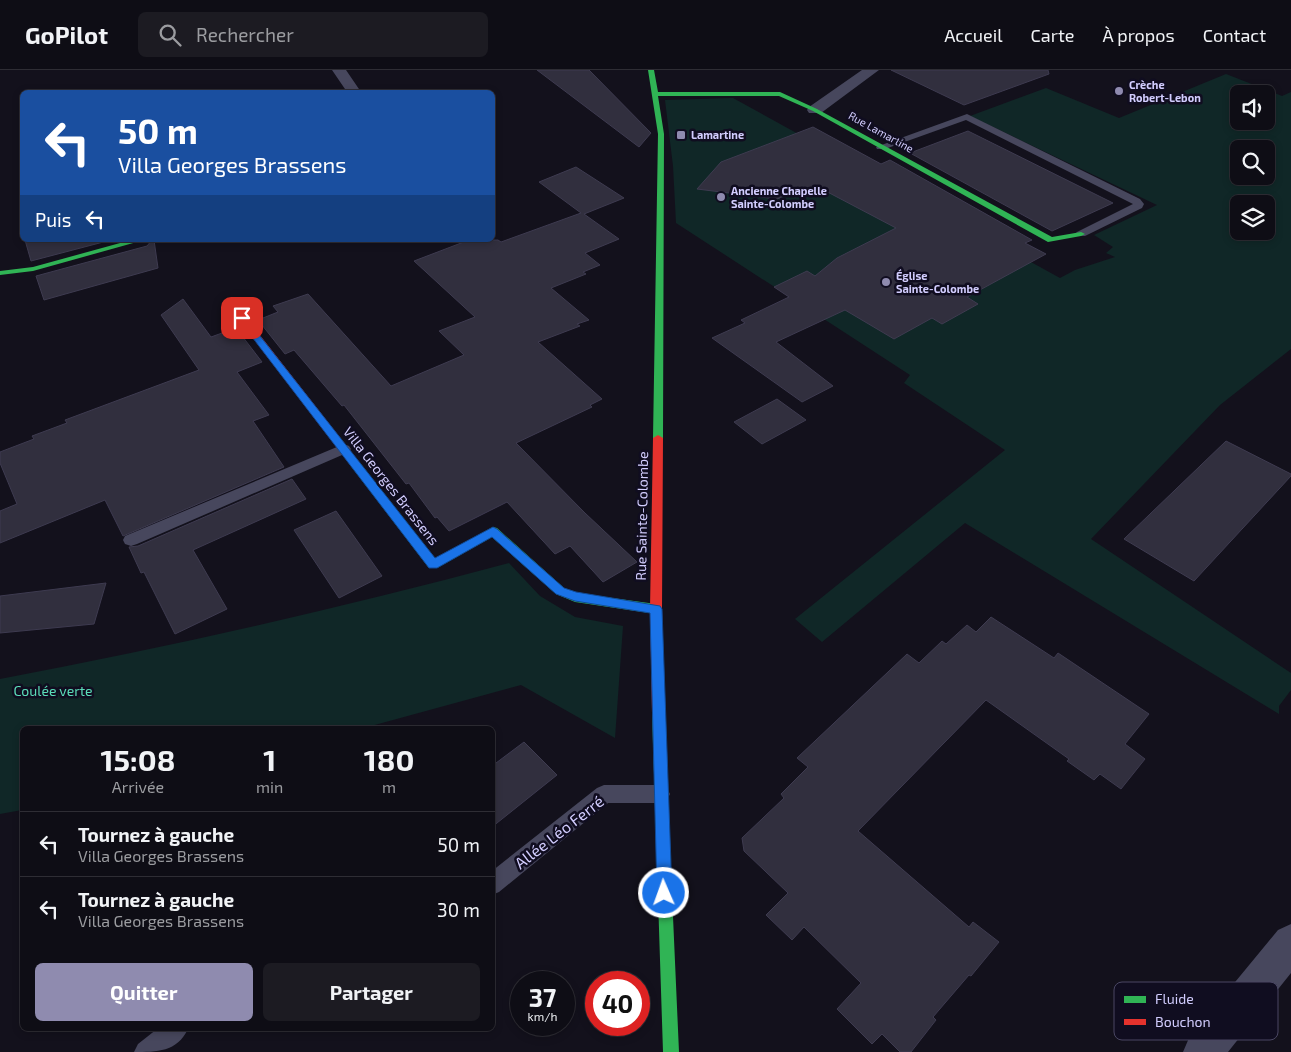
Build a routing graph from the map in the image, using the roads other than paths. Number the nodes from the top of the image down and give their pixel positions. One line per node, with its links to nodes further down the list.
1 (339, 70): 4 (street)
2 (651, 70): 5 (street, Rue Sainte-Colombe)
3 (872, 70): 6 (street)
4 (353, 90)
5 (655, 94): 6 (street, Rue Lamartine); 14 (street, Rue Sainte-Colombe)
6 (815, 110): 7 (street, Rue Lamartine)
7 (881, 147): 8 (street, Rue Lamartine); 8 (lane)
8 (1081, 234)
9 (133, 242): 10 (street)
10 (0, 273)
11 (242, 318): 12 (street, Villa Georges Brassens)
12 (344, 449): 13 (lane); 14 (street, Villa Georges Brassens)
13 (131, 540)
14 (656, 609): 15 (street, Rue Sainte-Colombe)
15 (660, 794): 16 (lane, Allée Léo Ferré); 22 (street, Rue Sainte-Colombe)
16 (495, 883)
17 (1291, 943): 18 (street)
18 (1260, 982)
19 (173, 1031): 21 (lane)
20 (1214, 1040): 23 (street)
21 (146, 1052)
22 (671, 1052)
23 (1204, 1052)

